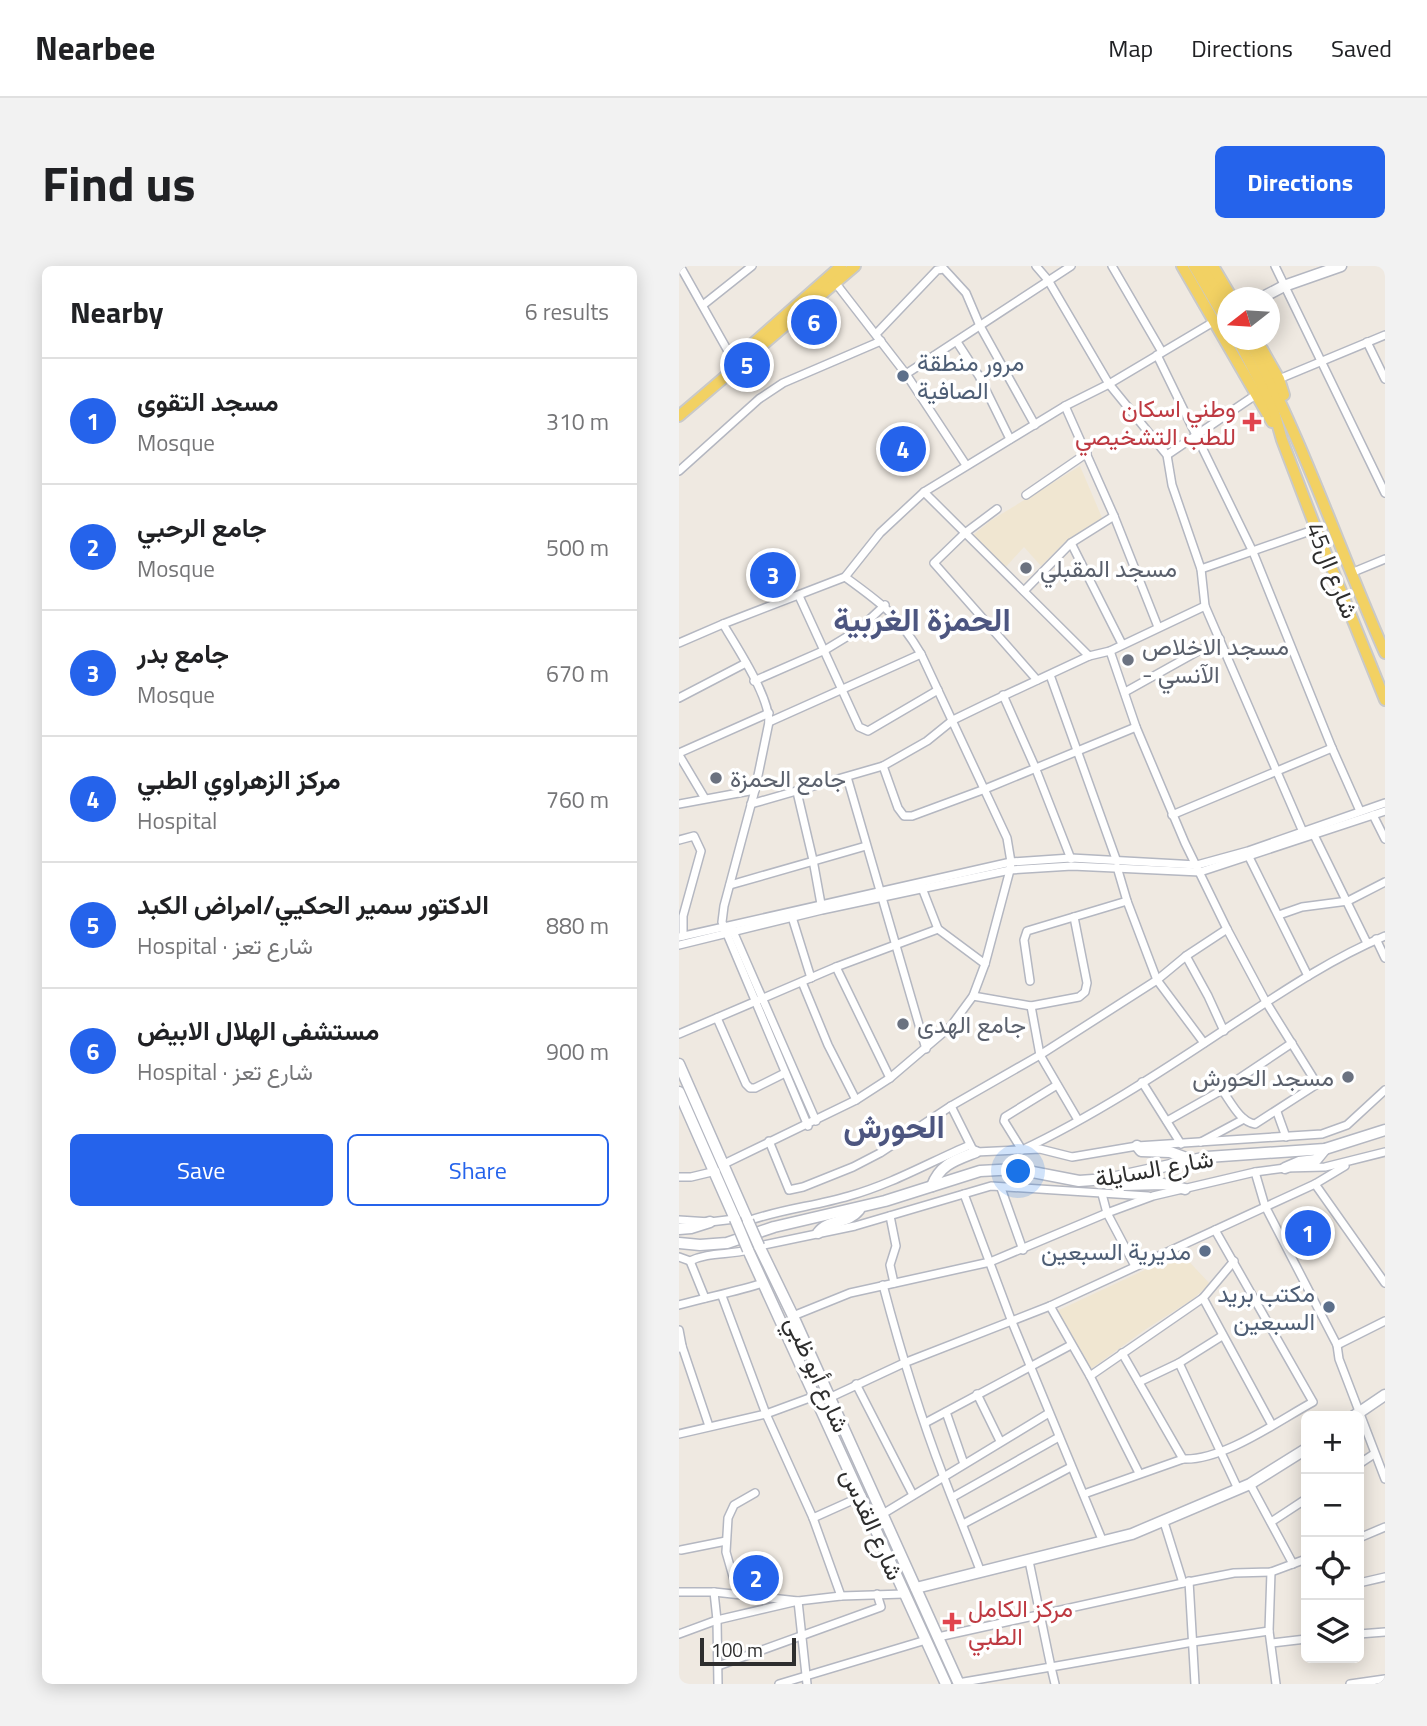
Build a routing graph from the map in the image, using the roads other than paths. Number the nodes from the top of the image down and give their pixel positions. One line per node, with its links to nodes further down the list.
1 (680, 266): 20 (street)
2 (752, 266): 20 (street)
3 (841, 266): 14 (main road)
4 (855, 266): 14 (main road)
5 (1037, 266): 15 (street)
6 (1071, 266): 15 (street)
7 (1112, 266): 33 (street)
8 (1182, 266): 22 (main road, شارع ال45)
9 (1194, 266): 21 (main road, شارع ال45)
10 (1204, 266): 17 (main road)
11 (1213, 266): 18 (main road)
12 (1275, 266): 16 (street)
13 (1341, 266): 16 (main road)
14 (833, 279): 26 (street); 34 (main road); 42 (main road)
15 (1048, 280): 24 (street); 39 (street)
16 (1284, 286): 19 (main road); 35 (street)
17 (1217, 287)
18 (1225, 287)
19 (1280, 288)
20 (703, 305): 34 (street)
21 (1217, 311)
22 (1217, 314)
23 (1217, 324): 33 (street)
24 (980, 326): 26 (street); 27 (street); 43 (street)
25 (1385, 335): 28 (street)
26 (878, 338): 36 (street); 51 (street)
27 (957, 342): 36 (street); 46 (street)
28 (1367, 342): 35 (street); 38 (street)
29 (1236, 350): 40 (main road, شارع ال45)
30 (1243, 350): 47 (main road, شارع ال45)
31 (1254, 350): 45 (main road, شارع ال45)
32 (1263, 350): 37 (main road, شارع ال45)
33 (1160, 353): 39 (street); 44 (street)
34 (733, 360): 42 (main road)
35 (1319, 361): 37 (street); 53 (street)
36 (906, 374): 50 (street)
37 (1279, 379): 45 (main road, شارع ال45)
38 (1385, 379)
39 (1109, 384): 41 (street); 49 (street)
40 (1257, 394): 44 (street); 47 (main road, شارع ال45)
41 (1065, 406): 43 (street); 48 (street)
42 (680, 411)
43 (1035, 425): 46 (street)
44 (1197, 433): 49 (street); 60 (street)
45 (1295, 434): 63 (main road, شارع ال45)
46 (1010, 439): 50 (street)
47 (1282, 440): 57 (main road, شارع ال45)
48 (1087, 453): 54 (street); 56 (street)
49 (1167, 455): 62 (street)
50 (966, 465): 52 (street)
51 (679, 471)
52 (924, 492): 58 (street); 64 (street)
53 (1385, 493)
54 (1026, 495)
55 (997, 509): 58 (street)
56 (1114, 516): 59 (street); 70 (street)
57 (1316, 529): 60 (street); 89 (main road, شارع ال45)
58 (965, 533): 65 (street); 82 (street)
59 (1071, 543): 65 (street); 74 (street)
60 (1253, 552): 62 (street); 94 (street)
61 (1385, 559): 63 (street)
62 (1201, 569): 68 (street)
63 (1351, 573): 72 (main road, شارع ال45)
64 (845, 577): 66 (street); 67 (street)
65 (1024, 591): 79 (street)
66 (799, 596): 69 (street); 75 (street)
67 (885, 605): 75 (street); 78 (street)
68 (1205, 606): 70 (street); 71 (street)
69 (723, 624): 73 (street); 80 (street)
70 (1158, 627): 74 (street)
71 (1220, 639): 86 (street); 99 (street)
72 (1382, 641): 77 (main road, شارع ال45)
73 (679, 643)
74 (1122, 643): 76 (street)
75 (825, 650): 83 (street); 84 (street)
76 (1110, 651): 79 (street); 86 (street)
77 (1385, 653)
78 (921, 654): 84 (street); 85 (street)
79 (1089, 656): 81 (street)
80 (746, 663): 83 (street); 88 (street)
81 (1050, 675): 82 (street); 95 (street)
82 (1038, 680): 87 (street)
83 (754, 681): 90 (street)
84 (843, 688): 85 (street); 92 (street)
85 (938, 690): 91 (street)
86 (1125, 692): 93 (street)
87 (1003, 695): 91 (street); 98 (street)
88 (679, 698)
89 (1385, 700)
90 (769, 713): 92 (street); 96 (street)
91 (953, 720): 97 (street); 101 (street)
92 (769, 722): 102 (street)
93 (1136, 727): 95 (street); 110 (street)
94 (1332, 748): 99 (street); 108 (street)
95 (1076, 750): 98 (street); 120 (street)
96 (679, 754): 104 (street)
97 (883, 766): 100 (street); 101 (street)
98 (1035, 767): 101 (street); 119 (street)
99 (1278, 771): 110 (street); 112 (street)
100 (847, 777): 103 (street); 116 (street)
101 (985, 789): 121 (street)
102 (755, 790): 104 (street); 107 (street)
103 (797, 792): 107 (street); 118 (street)
104 (704, 797): 106 (street)
105 (1385, 803): 108 (street)
106 (679, 804)
107 (751, 804): 124 (street)
108 (1360, 811): 112 (street)
109 (1385, 811): 111 (street)
110 (1172, 815): 122 (street)
111 (1374, 815): 113 (street); 114 (street)
112 (1303, 832): 122 (street)
113 (1314, 835): 117 (street); 128 (street)
114 (1385, 839)
115 (679, 840): 137 (street)
116 (866, 846): 118 (street); 126 (street)
117 (1249, 857): 122 (street); 130 (street)
118 (813, 860): 124 (street); 129 (street)
119 (1072, 862): 120 (street); 121 (street)
120 (1117, 863): 122 (street); 127 (street)
121 (1010, 866): 125 (street); 126 (street); 144 (street)
122 (1198, 869): 135 (street)
123 (1385, 882): 128 (street)
124 (730, 885): 133 (street)
125 (922, 888): 126 (street); 134 (street)
126 (880, 895): 129 (street); 131 (street); 140 (street)
127 (1127, 901): 132 (street); 148 (street)
128 (1347, 901): 130 (street); 139 (street)
129 (821, 904): 133 (street)
130 (1279, 915): 146 (street)
131 (792, 917): 133 (street); 147 (street)
132 (1074, 918): 149 (street); 154 (street)
133 (728, 928): 137 (street); 141 (street); 152 (street)
134 (937, 929): 140 (street); 144 (street)
135 (1227, 929): 142 (street); 153 (street)
136 (1385, 936): 138 (street)
137 (681, 937)
138 (1376, 939): 139 (street); 143 (street)
139 (1367, 943): 146 (street)
140 (894, 944): 145 (street); 160 (street)
141 (679, 945)
142 (1186, 956): 148 (street); 156 (street)
143 (1385, 958)
144 (985, 964): 151 (street)
145 (836, 967): 147 (street); 164 (street)
146 (1308, 976): 153 (street)
147 (811, 978): 150 (street)
148 (1157, 980): 159 (street); 161 (street)
149 (1030, 981)
150 (802, 982): 152 (street); 170 (street)
151 (973, 996): 154 (street); 160 (street)
152 (758, 999): 155 (street); 163 (street); 176 (street)
153 (1266, 1002): 156 (street); 158 (street)
154 (1031, 1006): 161 (street)
155 (717, 1018): 157 (street); 163 (street)
156 (1224, 1031): 159 (street)
157 (679, 1034)
158 (1292, 1043): 167 (street); 173 (street)
159 (1204, 1044): 165 (street)
160 (926, 1049): 164 (street)
161 (1040, 1055): 166 (street); 171 (street)
162 (679, 1064): 193 (main road, شارع أبو ظبي)
163 (785, 1073): 178 (street)
164 (890, 1078): 170 (street)
165 (1142, 1082): 175 (street); 177 (street)
166 (1057, 1085): 175 (street); 188 (street)
167 (1222, 1090): 174 (street); 177 (street)
168 (1385, 1090): 180 (street)
169 (679, 1092): 172 (main road, شارع أبو ظبي)
170 (856, 1100): 176 (street)
171 (951, 1106): 182 (street); 186 (street)
172 (682, 1108): 193 (main road, شارع أبو ظبي)
173 (1276, 1112): 174 (street); 180 (street)
174 (1244, 1119): 183 (street)
175 (1078, 1120): 181 (street)
176 (816, 1121): 178 (street)
177 (1167, 1121): 184 (street)
178 (808, 1126): 182 (street)
179 (1385, 1130): 187 (main road, شارع السايلة)
180 (1286, 1137): 183 (street)
181 (1048, 1138): 188 (street); 190 (street)
182 (769, 1141): 193 (street)
183 (1199, 1143): 184 (street)
184 (1181, 1144): 185 (street)
185 (1137, 1146): 190 (street); 191 (main road)
186 (973, 1149): 188 (street); 199 (main road); 211 (street)
187 (1325, 1149): 191 (main road, شارع السايلة); 194 (main road)
188 (1022, 1150): 190 (street)
189 (1385, 1152): 192 (street)
190 (1056, 1154)
191 (1192, 1160): 197 (main road, شارع السايلة)
192 (1352, 1162): 194 (street); 198 (street)
193 (720, 1168): 196 (street); 209 (main road, شارع أبو ظبي); 211 (main road, شارع أبو ظبي)
194 (1285, 1168): 195 (street)
195 (1255, 1172): 201 (street); 205 (street)
196 (679, 1177)
197 (1107, 1179): 199 (main road, شارع السايلة); 201 (main road)
198 (1315, 1184): 205 (street); 227 (street)
199 (932, 1186): 206 (main road, شارع السايلة)
200 (1001, 1188): 202 (street); 203 (street); 219 (street)
201 (1185, 1189): 204 (street)
202 (964, 1194): 208 (street); 223 (street)
203 (1102, 1195): 204 (street); 207 (street)
204 (1153, 1196): 207 (street)
205 (1265, 1206): 214 (street); 240 (street)
206 (860, 1208): 215 (main road); 216 (main road, شارع السايلة)
207 (1107, 1213): 219 (street); 224 (street)
208 (890, 1216): 215 (street); 226 (street)
209 (735, 1219): 212 (street); 218 (main road, شارع أبو ظبي, bridge)
210 (679, 1220): 212 (street)
211 (748, 1221): 217 (main road, شارع أبو ظبي, bridge)
212 (710, 1222): 213 (main road)
213 (679, 1229)
214 (1215, 1230): 222 (street); 224 (street)
215 (818, 1233): 217 (street)
216 (679, 1243)
217 (759, 1246): 234 (main road, شارع أبو ظبي)
218 (748, 1250): 221 (street); 225 (main road, شارع القدس)
219 (1023, 1250): 223 (street)
220 (679, 1258): 221 (street)
221 (690, 1261): 230 (street)
222 (1234, 1261): 231 (street); 259 (street)
223 (990, 1262): 226 (street); 236 (street)
224 (1135, 1266): 233 (street)
225 (763, 1283): 229 (street); 251 (main road, شارع القدس)
226 (894, 1283): 228 (street)
227 (1385, 1283)
228 (883, 1285): 234 (street); 243 (street)
229 (722, 1296): 230 (street); 257 (street)
230 (705, 1298): 232 (street)
231 (1203, 1298): 238 (street); 242 (street)
232 (679, 1305)
233 (1050, 1307): 236 (street); 239 (street)
234 (793, 1316): 252 (main road, شارع أبو ظبي)
235 (1385, 1321): 240 (street)
236 (1012, 1322): 243 (street); 245 (street)
237 (679, 1330): 241 (street)
238 (1222, 1336): 244 (street); 259 (street)
239 (1071, 1345): 245 (street); 246 (street)
240 (1337, 1345): 253 (street)
241 (680, 1347): 260 (street)
242 (1122, 1353): 246 (street); 247 (street)
243 (904, 1363): 248 (street); 258 (street)
244 (1179, 1363): 247 (street); 266 (street)
245 (1030, 1367): 249 (street); 256 (street)
246 (1090, 1376): 272 (street)
247 (1139, 1382): 268 (street)
248 (856, 1384): 252 (street); 279 (street)
249 (977, 1395): 255 (street); 264 (street)
250 (1385, 1395): 254 (main road)
251 (815, 1396): 257 (street); 280 (main road, شارع القدس)
252 (829, 1398): 283 (main road, شارع أبو ظبي)
253 (1356, 1411)
254 (1361, 1411)
255 (946, 1412): 258 (street); 270 (street)
256 (1049, 1413): 263 (street); 264 (street)
257 (766, 1414): 260 (street); 284 (street)
258 (925, 1423): 273 (street)
259 (1272, 1425): 266 (street)
260 (709, 1426): 262 (street)
261 (1364, 1430): 267 (street)
262 (679, 1434)
263 (1059, 1437): 271 (street); 281 (street)
264 (1000, 1441): 270 (street)
265 (1301, 1452): 275 (main road)
266 (1220, 1453): 268 (street); 276 (street)
267 (1374, 1454): 269 (street); 274 (street)
268 (1183, 1459): 272 (street)
269 (1364, 1461)
270 (964, 1464): 273 (street)
271 (1071, 1467): 278 (street); 287 (street)
272 (1139, 1473): 278 (street)
273 (943, 1476): 279 (street); 281 (street)
274 (1385, 1479)
275 (1250, 1484): 276 (main road); 286 (street)
276 (1238, 1489): 285 (main road)
277 (755, 1493): 290 (street)
278 (1084, 1494): 291 (street)
279 (913, 1495): 283 (street)
280 (862, 1496): 284 (street); 306 (main road, شارع القدس)
281 (953, 1497): 287 (street)
282 (1301, 1502): 286 (street)
283 (881, 1515): 301 (main road, شارع أبو ظبي)
284 (813, 1518): 307 (street)
285 (1164, 1522): 291 (main road); 299 (street)
286 (1271, 1522): 295 (street)
287 (963, 1524): 296 (street)
288 (1385, 1527): 289 (street)
289 (1361, 1537)
290 (726, 1541): 292 (street); 304 (street)
291 (1103, 1542): 293 (main road)
292 (680, 1548)
293 (1029, 1561): 296 (main road); 309 (street)
294 (1301, 1561): 295 (street)
295 (1293, 1564): 297 (street)
296 (980, 1570): 301 (main road)
297 (1271, 1572): 299 (street); 311 (street)
298 (1385, 1577): 300 (street)
299 (1186, 1582): 309 (street); 319 (street)
300 (1364, 1582)
301 (916, 1588): 316 (main road, شارع أبو ظبي)
302 (679, 1592): 303 (street)
303 (714, 1592): 304 (street); 310 (street)
304 (739, 1594): 308 (street)
305 (877, 1594): 306 (street); 307 (street); 315 (street)
306 (904, 1594): 317 (main road, شارع القدس)
307 (841, 1596): 308 (street)
308 (798, 1601): 310 (street); 315 (street)
309 (1039, 1613): 316 (street); 322 (street)
310 (717, 1620): 313 (street); 321 (street)
311 (1269, 1631): 319 (street); 320 (street)
312 (1385, 1632): 314 (street)
313 (679, 1634)
314 (1364, 1634)
315 (801, 1637): 321 (street); 323 (street)
316 (938, 1637): 329 (main road, شارع أبو ظبي)
317 (926, 1640): 323 (street); 328 (main road, شارع القدس)
318 (1301, 1640): 320 (street)
319 (1193, 1642): 322 (street); 331 (street)
320 (1272, 1643): 332 (street)
321 (718, 1666): 325 (street)
322 (1051, 1667): 329 (street); 330 (street)
323 (806, 1675): 326 (street); 327 (street)
324 (1385, 1679): 333 (street)
325 (718, 1684)
326 (779, 1684)
327 (807, 1684)
328 (946, 1684)
329 (958, 1684)
330 (1055, 1684)
331 (1195, 1684)
332 (1276, 1684)
333 (1350, 1684)

